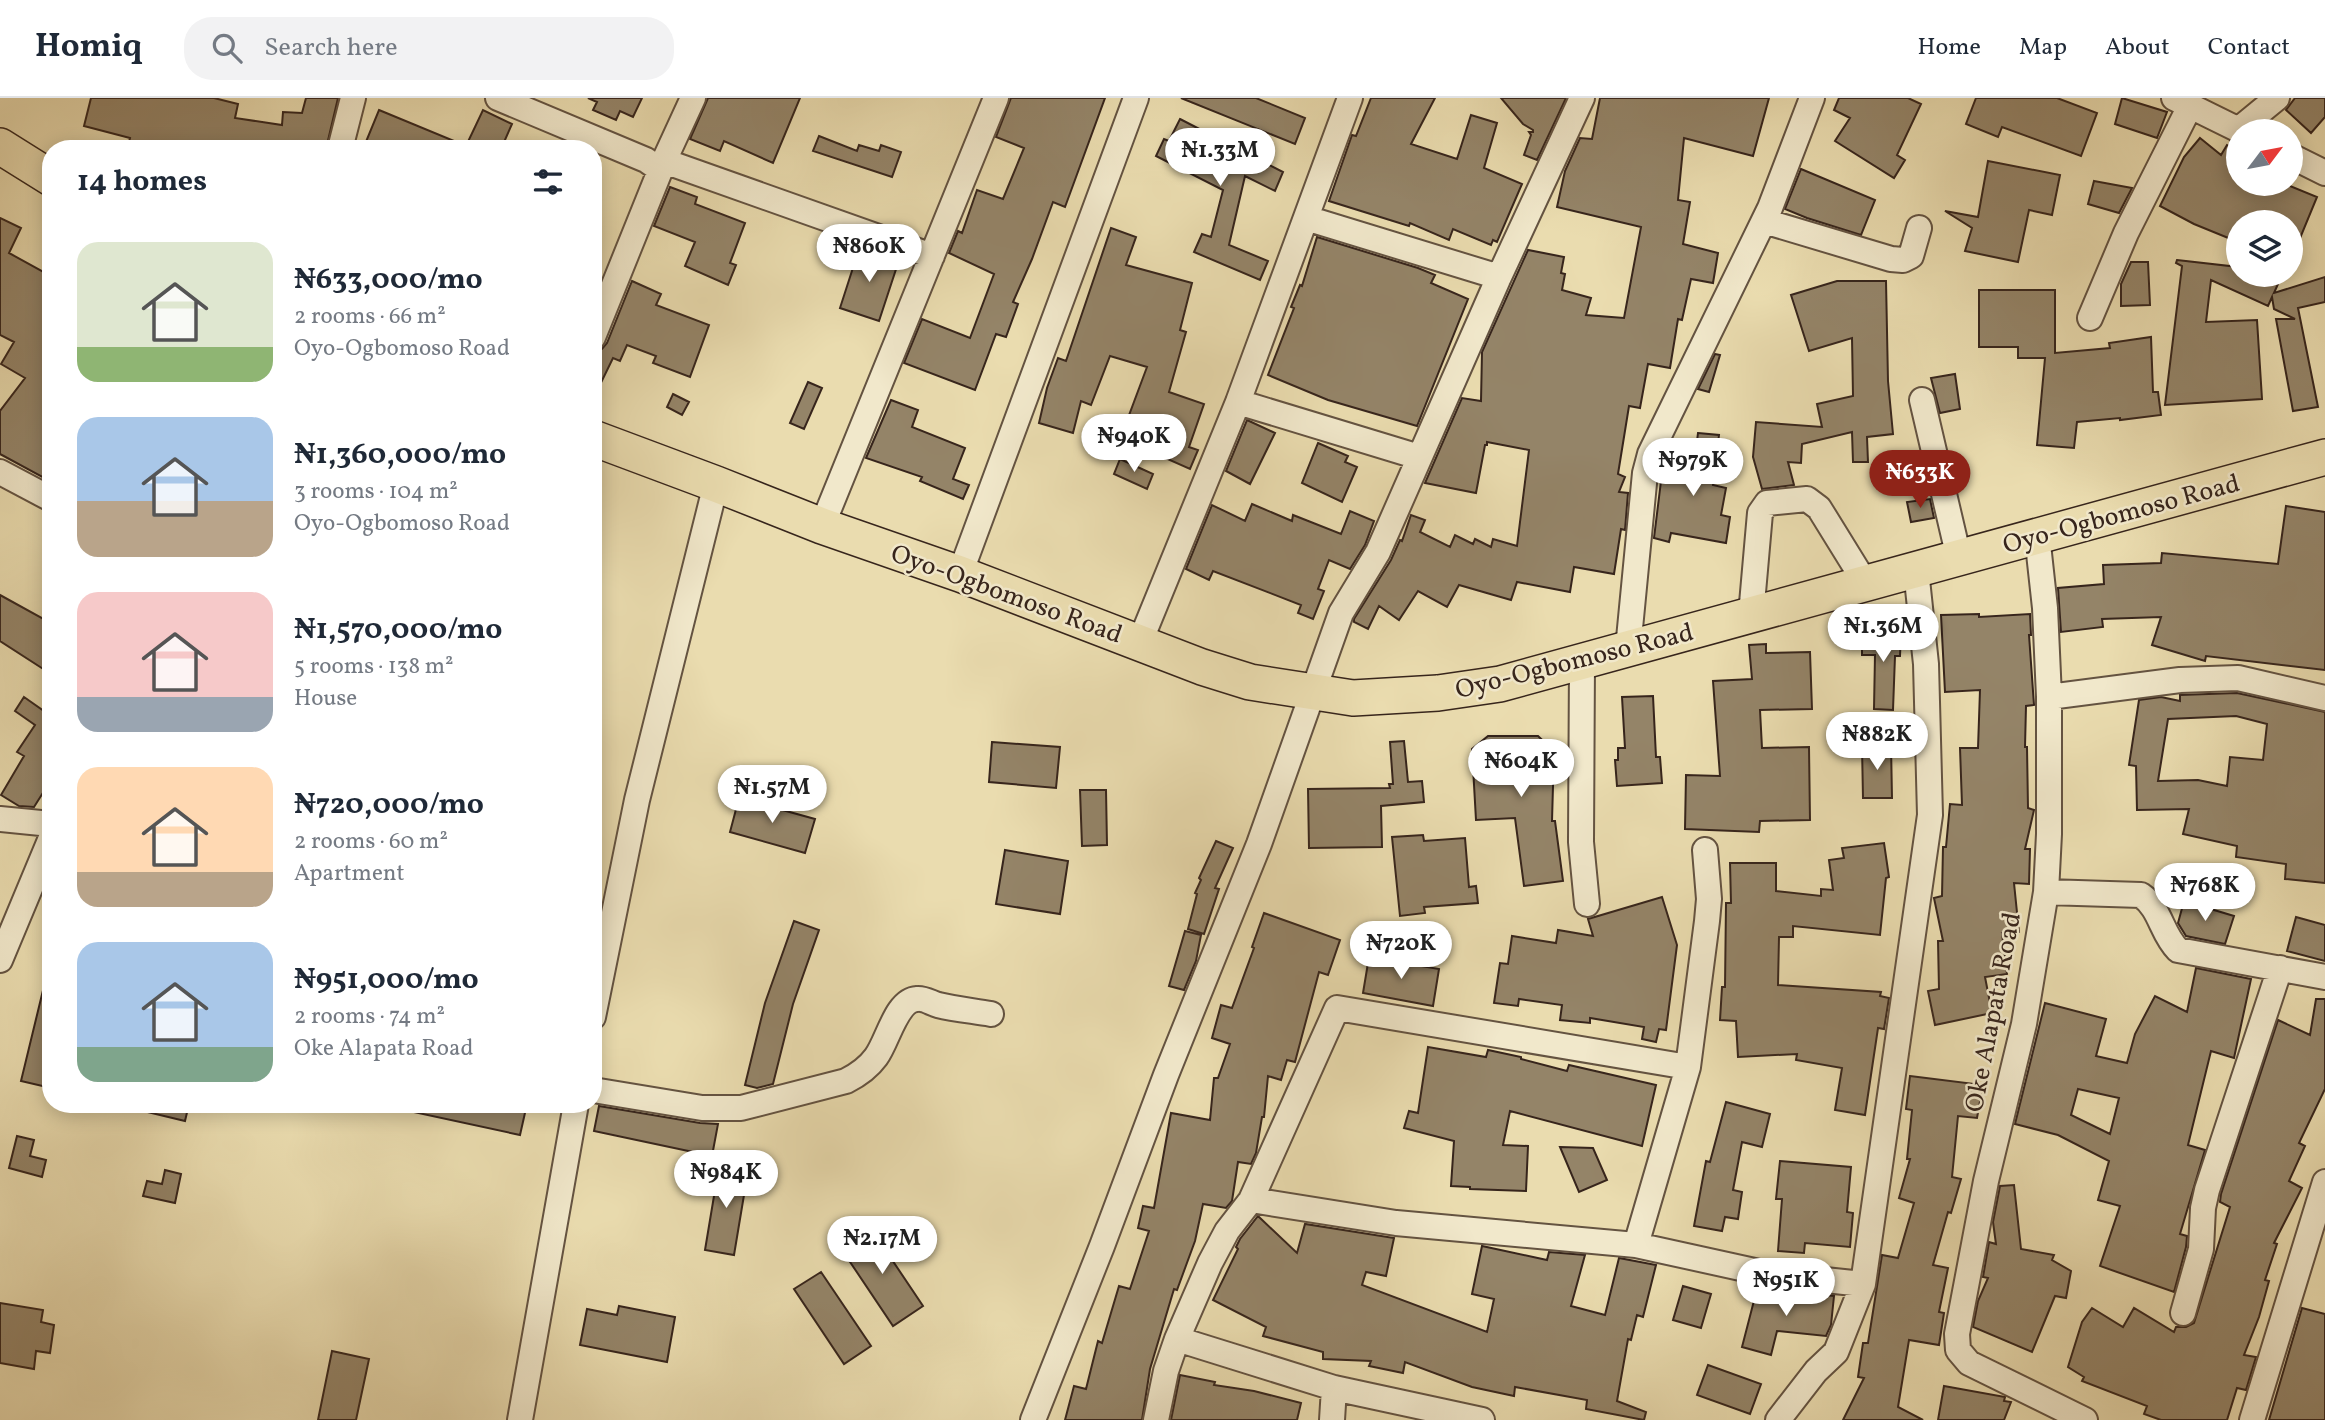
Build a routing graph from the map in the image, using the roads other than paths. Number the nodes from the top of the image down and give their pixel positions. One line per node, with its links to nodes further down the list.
1 (353, 98): 13 (street)
2 (498, 98): 14 (street)
3 (693, 98): 17 (street)
4 (996, 98): 24 (street)
5 (1136, 98): 40 (street)
6 (1350, 98): 21 (street)
7 (1582, 98): 25 (street)
8 (1812, 98): 22 (street)
9 (2277, 98): 11 (street)
10 (2182, 102): 12 (street); 27 (street)
11 (2253, 119)
12 (2226, 124)
13 (342, 140)
14 (598, 140)
15 (602, 142): 17 (street)
16 (0, 146): 19 (highway)
17 (664, 161): 24 (street); 26 (street)
18 (2303, 162): 20 (street)
19 (42, 172)
20 (2325, 173)
21 (1306, 218): 25 (street); 29 (street)
22 (1764, 221): 23 (street); 44 (street)
23 (1919, 228)
24 (932, 256): 36 (street)
25 (1499, 277): 31 (street)
26 (602, 315)
27 (2090, 318)
28 (1922, 400): 38 (street)
29 (1238, 402): 31 (street); 43 (street)
30 (602, 441): 34 (highway, Oyo-Ogbomoso Road)
31 (1419, 457): 46 (street)
32 (2325, 457): 37 (highway, Oyo-Ogbomoso Road)
33 (0, 472): 35 (street)
34 (716, 484): 36 (highway, Oyo-Ogbomoso Road); 57 (street)
35 (42, 494)
36 (822, 526): 40 (highway, Oyo-Ogbomoso Road)
37 (2037, 536): 38 (highway, Oyo-Ogbomoso Road); 47 (street, Oke Alapata Road)
38 (1959, 558): 39 (highway, Oyo-Ogbomoso Road)
39 (1916, 570): 41 (highway, Oyo-Ogbomoso Road); 66 (street)
40 (960, 574): 43 (highway, Oyo-Ogbomoso Road)
41 (1866, 584): 42 (highway, Oyo-Ogbomoso Road); 42 (street)
42 (1751, 615): 44 (highway, Oyo-Ogbomoso Road)
43 (1140, 642): 46 (highway, Oyo-Ogbomoso Road)
44 (1628, 649): 45 (highway, Oyo-Ogbomoso Road)
45 (1582, 662): 46 (highway, Oyo-Ogbomoso Road); 54 (street)
46 (1313, 692): 71 (street)
47 (2049, 697): 48 (street); 53 (street, Oke Alapata Road)
48 (2325, 698)
49 (0, 818): 50 (street)
50 (42, 836)
51 (1705, 849): 60 (street)
52 (42, 859): 55 (street)
53 (2046, 892): 56 (street); 76 (street, Oke Alapata Road)
54 (1587, 904)
55 (0, 960)
56 (2280, 968): 58 (street); 67 (street)
57 (602, 973)
58 (2325, 977)
59 (991, 1014): 61 (street)
60 (1688, 1067): 64 (street); 65 (street)
61 (602, 1091)
62 (574, 1113): 70 (street)
63 (2325, 1182): 77 (street)
64 (1251, 1200): 65 (street); 68 (street)
65 (1636, 1245): 66 (street)
66 (1863, 1283): 75 (street)
67 (2183, 1313)
68 (1177, 1339): 69 (street); 72 (street)
69 (1334, 1388): 73 (street); 74 (street)
70 (520, 1420)
71 (1033, 1420)
72 (1156, 1420)
73 (1332, 1420)
74 (1482, 1420)
75 (1779, 1420)
76 (2085, 1420)
77 (2252, 1420)

